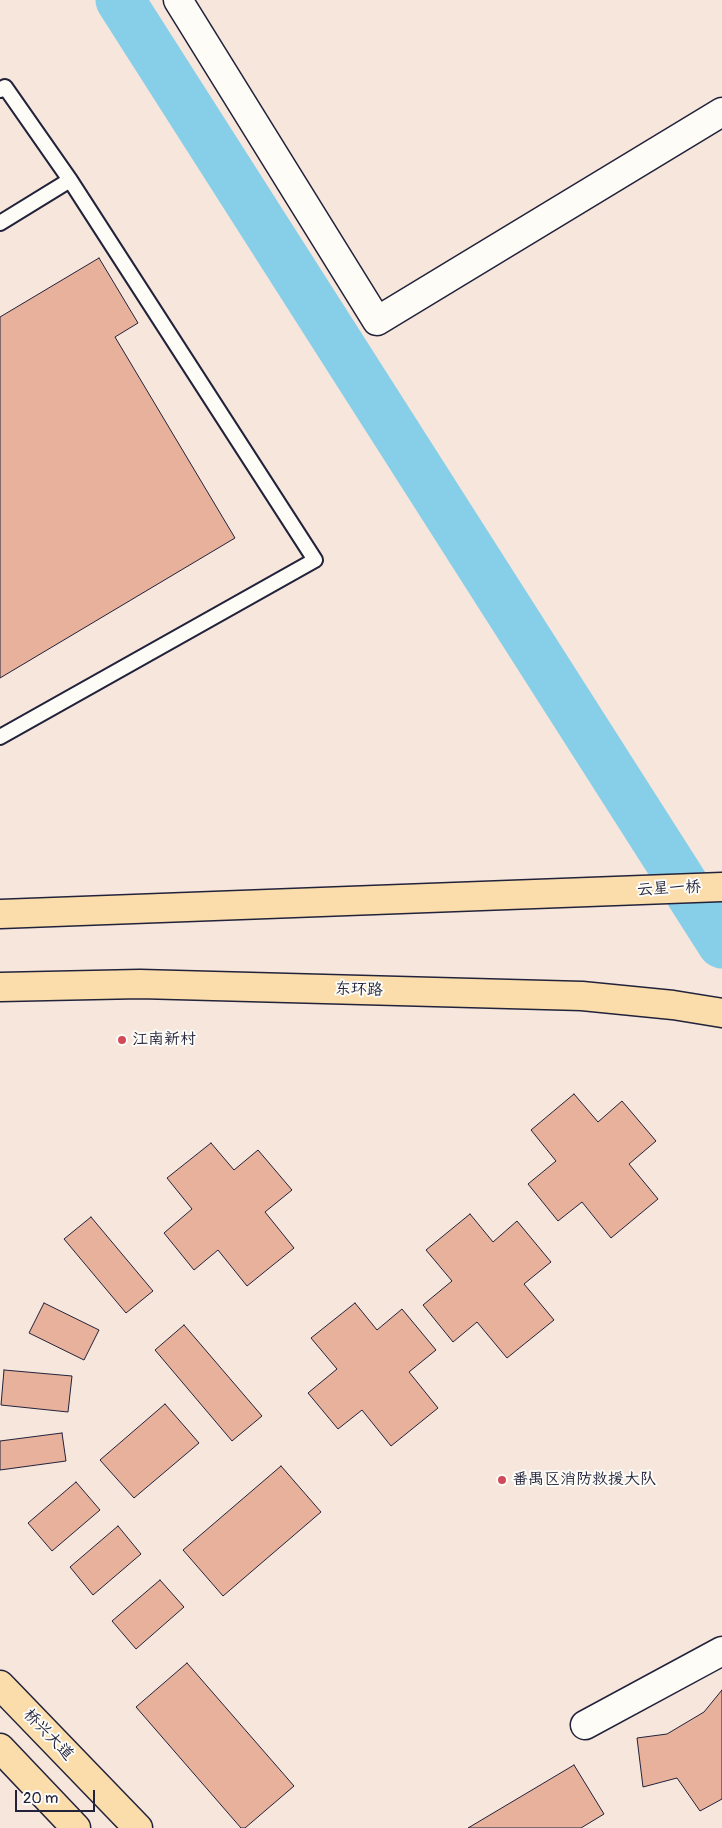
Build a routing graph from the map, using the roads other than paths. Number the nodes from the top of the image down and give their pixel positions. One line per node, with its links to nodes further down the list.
1 (178, 0): 3 (street)
2 (0, 90): 4 (lane)
3 (722, 112)
4 (70, 180): 5 (lane); 6 (lane)
5 (0, 223)
6 (0, 737)
7 (722, 887): 8 (main road, 云星一桥)
8 (0, 914)
9 (0, 987): 10 (main road, 东环路)
10 (719, 1013)
11 (722, 1651): 13 (street)
12 (0, 1685): 16 (main road, 桥兴大道)
13 (585, 1725)
14 (0, 1748): 15 (main road)
15 (76, 1828)
16 (138, 1828)

